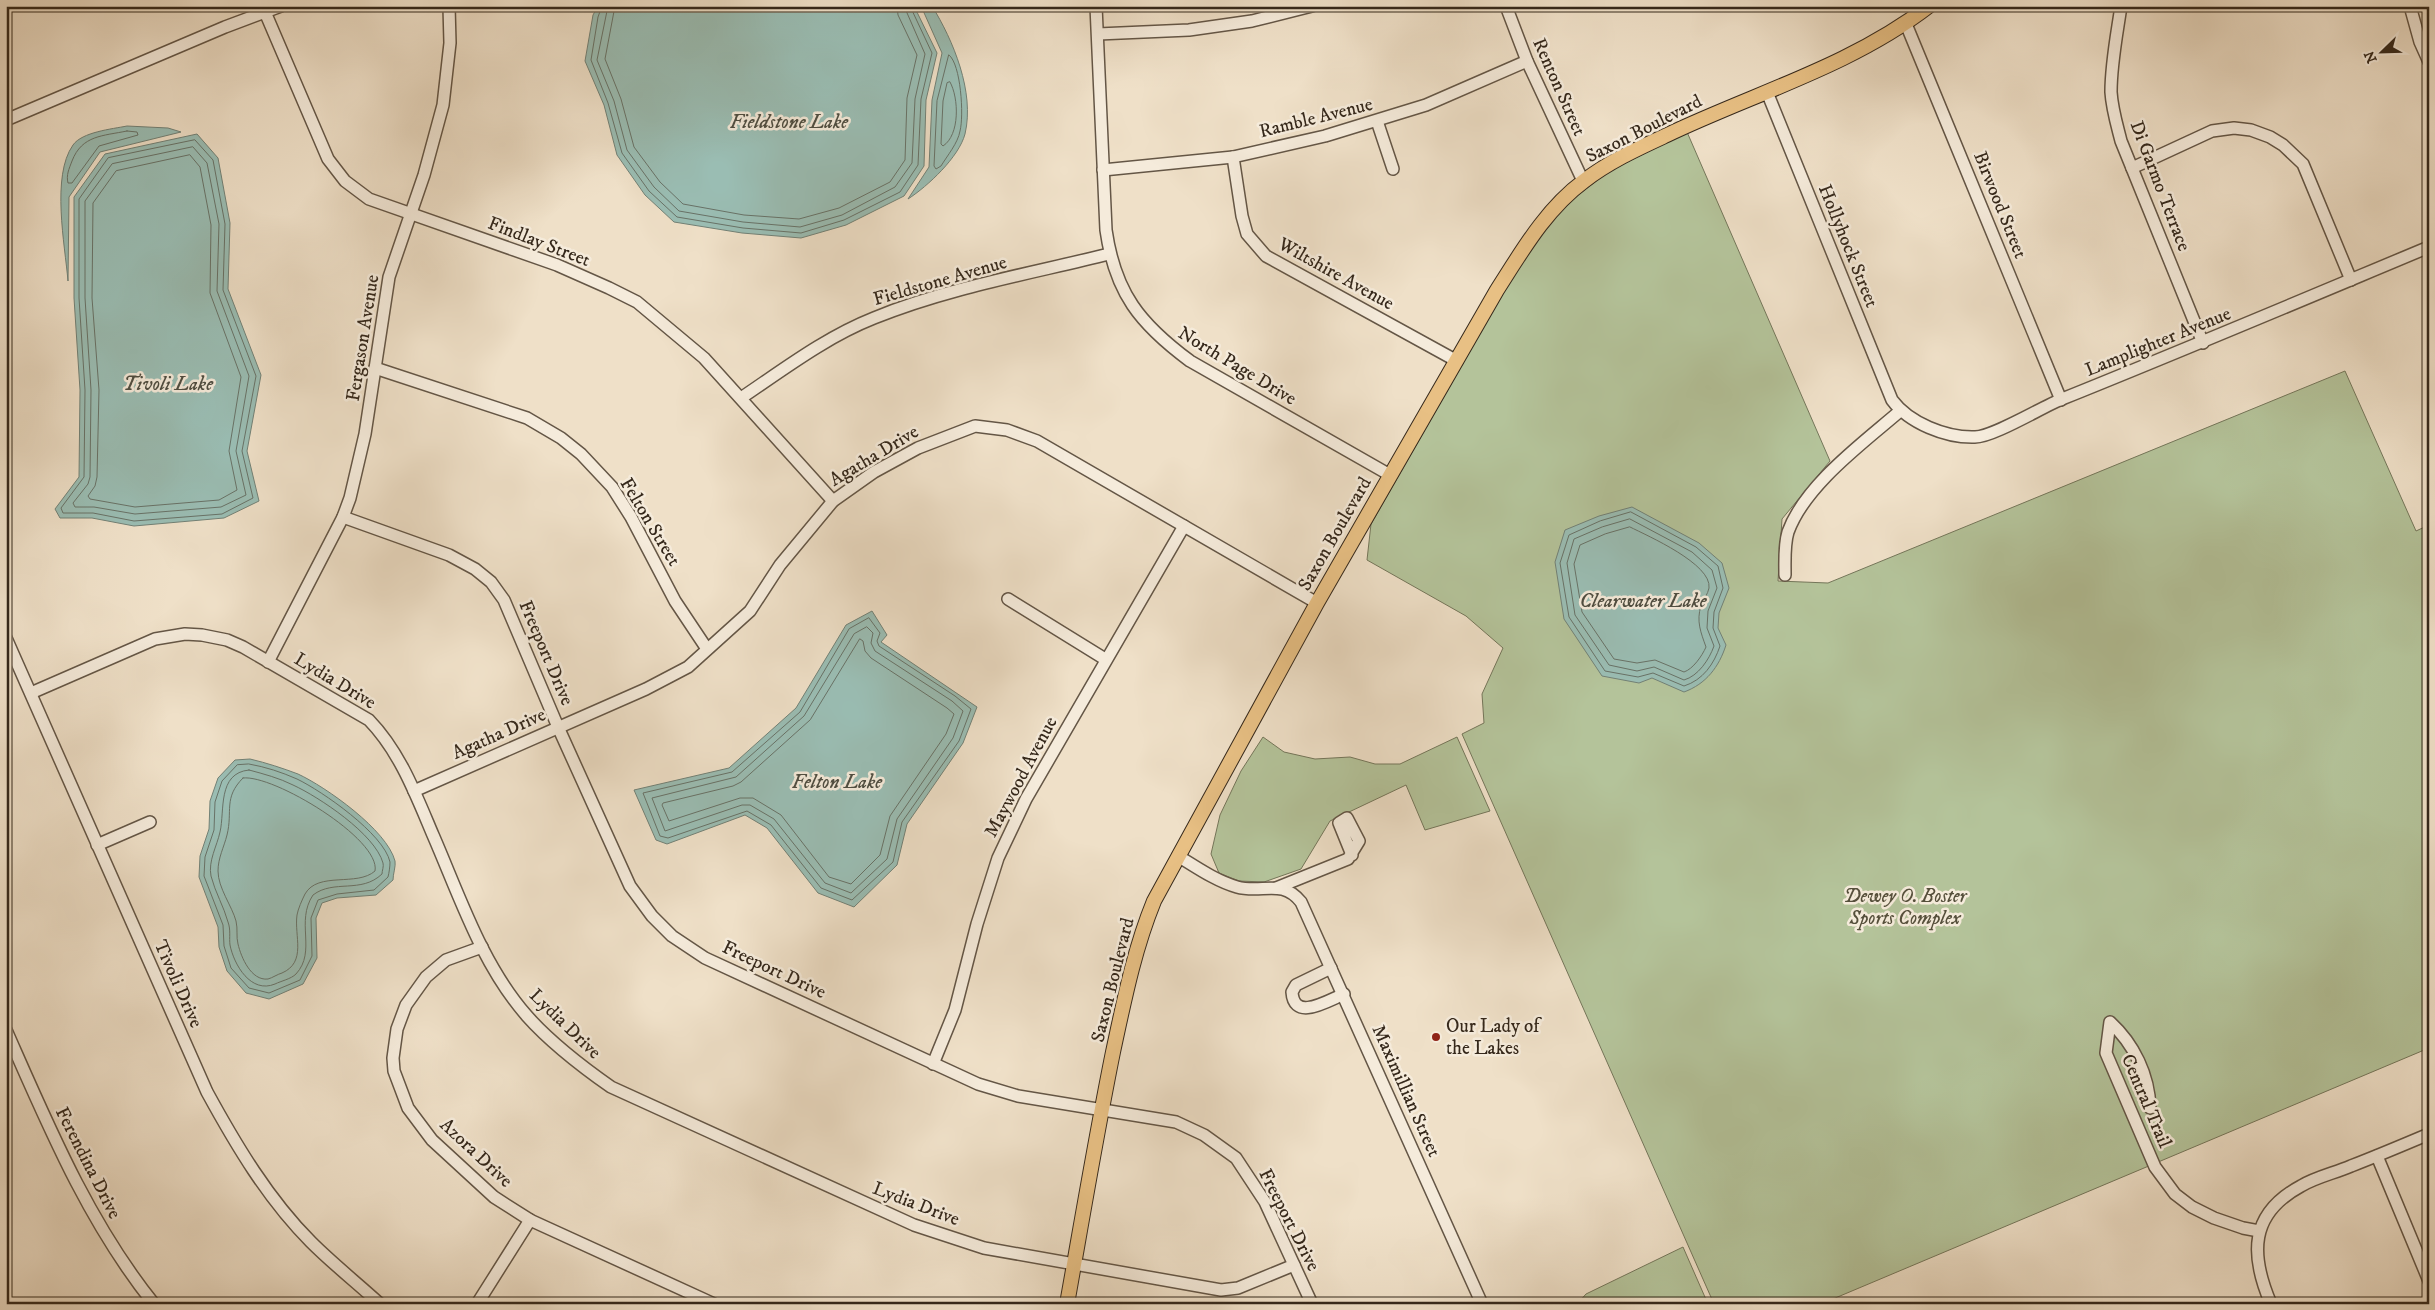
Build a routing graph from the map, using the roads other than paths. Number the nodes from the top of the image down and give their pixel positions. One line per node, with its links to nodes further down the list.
1 (281, 6): 9 (street)
2 (449, 6): 22 (street, Fergason Avenue)
3 (1096, 6): 11 (street, North Page Drive)
4 (1312, 6): 11 (street)
5 (1506, 6): 12 (street, Renton Street)
6 (1929, 6): 10 (main road, Saxon Boulevard)
7 (2121, 6): 18 (street, Di Garmo Terrace)
8 (2410, 6): 13 (street)
9 (265, 12): 15 (street); 22 (street, Findlay Street)
10 (1906, 24): 14 (main road, Saxon Boulevard); 30 (street, Birwood Street)
11 (1098, 34): 20 (street, North Page Drive)
12 (1527, 61): 16 (street, Ramble Avenue); 21 (street, Renton Street)
13 (2429, 62)
14 (1767, 92): 21 (main road, Saxon Boulevard); 31 (street, Hollyhock Street)
15 (6, 120)
16 (1378, 122): 17 (street, Ramble Avenue); 19 (street)
17 (1233, 157): 20 (street, Ramble Avenue); 27 (street, Wiltshire Avenue)
18 (2132, 168): 25 (street); 26 (street, Di Garmo Terrace)
19 (1393, 169)
20 (1103, 170): 24 (street, North Page Drive)
21 (1583, 181): 27 (main road, Saxon Boulevard)
22 (410, 213): 28 (street, Fergason Avenue); 29 (street, Findlay Street)
23 (2429, 247): 25 (street, Lamplighter Avenue)
24 (1109, 254): 29 (street, Fieldstone Avenue); 32 (street, North Page Drive)
25 (2351, 280): 26 (street, Lamplighter Avenue)
26 (2203, 343): 30 (street, Lamplighter Avenue)
27 (1457, 361): 32 (main road, Saxon Boulevard)
28 (375, 368): 34 (street, Fergason Avenue); 40 (street, Felton Street)
29 (741, 398): 33 (street, Findlay Street)
30 (2061, 400): 31 (street, Lamplighter Avenue)
31 (1900, 411): 36 (street)
32 (1390, 476): 38 (main road, Saxon Boulevard)
33 (833, 501): 35 (street, Agatha Drive); 40 (street, Agatha Drive)
34 (343, 518): 42 (street, Fergason Avenue); 44 (street, Freeport Drive)
35 (1184, 526): 38 (street, Agatha Drive); 41 (street, Maywood Avenue)
36 (1785, 575)
37 (1008, 599): 41 (street)
38 (1317, 603): 49 (main road, Saxon Boulevard)
39 (6, 638): 43 (street, Tivoli Drive)
40 (708, 649): 44 (street, Agatha Drive)
41 (1106, 660): 55 (street, Maywood Avenue)
42 (268, 662): 43 (street, Lydia Drive); 45 (street, Lydia Drive)
43 (31, 693): 47 (street, Tivoli Drive)
44 (558, 727): 45 (street, Agatha Drive); 55 (street, Freeport Drive)
45 (414, 792): 51 (street, Lydia Drive)
46 (150, 822): 47 (street)
47 (97, 845): 66 (street, Tivoli Drive)
48 (1352, 855): 50 (street)
49 (1178, 856): 50 (street); 57 (main road, Saxon Boulevard)
50 (1276, 888): 52 (street, Maximillian Street)
51 (482, 947): 60 (street, Azora Drive); 62 (street, Lydia Drive)
52 (1331, 968): 53 (street, Maximillian Street); 53 (street)
53 (1344, 994): 71 (street, Maximillian Street)
54 (6, 1030): 65 (street, Ferendina Drive)
55 (933, 1064): 57 (street, Freeport Drive)
56 (2150, 1108): 61 (street, Central Trail)
57 (1101, 1109): 62 (main road, Saxon Boulevard); 63 (street, Freeport Drive)
58 (2429, 1134): 59 (street)
59 (2377, 1156): 61 (street); 64 (street)
60 (530, 1220): 67 (street); 68 (street, Azora Drive)
61 (2259, 1230): 72 (street)
62 (1074, 1264): 63 (street, Lydia Drive); 69 (main road, Saxon Boulevard)
63 (1294, 1265): 70 (street, Freeport Drive)
64 (2429, 1281)
65 (154, 1304)
66 (380, 1304)
67 (477, 1304)
68 (714, 1304)
69 (1067, 1304)
70 (1312, 1304)
71 (1482, 1304)
72 (2271, 1304)

